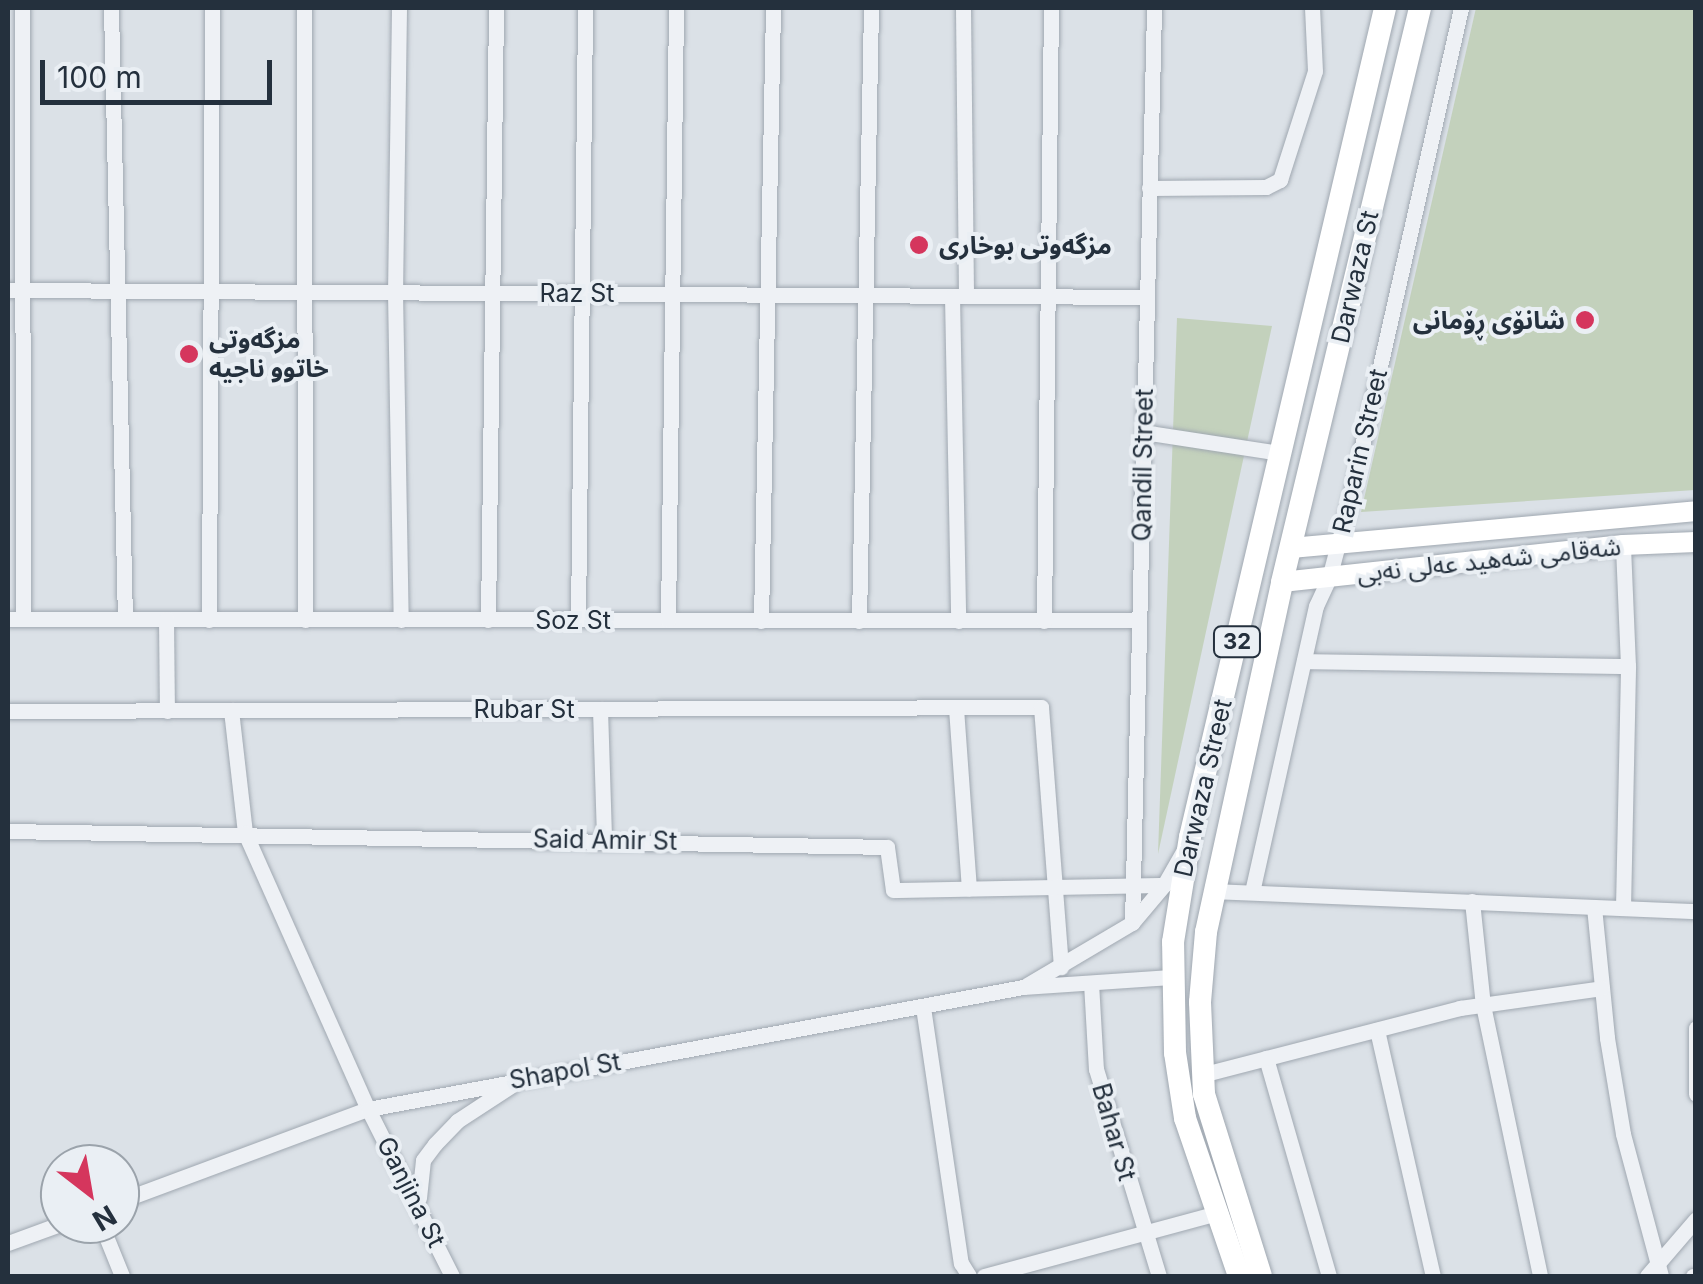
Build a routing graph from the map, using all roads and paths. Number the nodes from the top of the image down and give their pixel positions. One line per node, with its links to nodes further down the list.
1 (22, 8): 20 (street)
2 (111, 8): 21 (street)
3 (212, 8): 19 (street)
4 (304, 8): 22 (street)
5 (399, 8): 23 (street)
6 (496, 8): 24 (street)
7 (585, 8): 25 (street)
8 (676, 8): 26 (street)
9 (773, 8): 27 (street)
10 (871, 8): 28 (street)
11 (963, 8): 29 (street)
12 (1051, 8): 30 (street)
13 (1154, 8): 18 (street, Qandil Street)
14 (1312, 8): 18 (street)
15 (1385, 8): 33 (highway, Darwaza Street / 32)
16 (1420, 8): 38 (highway, Darwaza St / 32)
17 (1461, 8): 36 (street, Raparin Street)
18 (1149, 188): 31 (street, Qandil Street)
19 (214, 289): 21 (street, Raz St); 22 (street, Raz St); 44 (street)
20 (15, 290): 21 (street, Raz St); 41 (street)
21 (118, 290): 42 (street)
22 (304, 292): 23 (street, Raz St); 45 (street)
23 (395, 292): 24 (street, Raz St); 46 (street)
24 (492, 293): 25 (street, Raz St); 47 (street)
25 (582, 294): 26 (street, Raz St); 48 (street)
26 (672, 294): 27 (street, Raz St); 49 (street)
27 (767, 295): 28 (street, Raz St); 50 (street)
28 (865, 296): 29 (street, Raz St); 52 (street)
29 (959, 296): 30 (street, Raz St); 53 (street)
30 (1046, 297): 31 (street, Raz St); 54 (street)
31 (1147, 297): 32 (street, Qandil Street)
32 (1144, 432): 33 (street); 51 (street, Qandil Street)
33 (1281, 454): 64 (highway, Darwaza Street / 32)
34 (1696, 511): 36 (main road, شەقامی شەهید عەلی نەبی)
35 (1696, 542): 37 (main road, شەقامی شەهید عەلی نەبی)
36 (1338, 545): 38 (main road, شەقامی شەهید عەلی نەبی); 39 (street, Raparin Street)
37 (1623, 545): 39 (main road, شەقامی شەهید عەلی نەبی); 56 (street)
38 (1290, 548): 40 (highway, 32)
39 (1330, 578): 40 (main road, شەقامی شەهید عەلی نەبی); 55 (street, Raparin Street)
40 (1282, 582): 70 (highway, 32)
41 (15, 619): 42 (street, Soz St)
42 (125, 619): 43 (street, Soz St)
43 (166, 619): 44 (street, Soz St); 59 (street)
44 (209, 620): 45 (street, Soz St)
45 (304, 620): 46 (street, Soz St)
46 (401, 620): 47 (street, Soz St)
47 (488, 620): 48 (street, Soz St)
48 (578, 620): 49 (street, Soz St)
49 (668, 620): 50 (street, Soz St)
50 (761, 620): 52 (street, Soz St)
51 (1139, 620): 54 (street, Soz St); 67 (street, Qandil Street)
52 (858, 621): 53 (street, Soz St)
53 (958, 621): 54 (street, Soz St)
54 (1044, 621)
55 (1304, 662): 56 (street); 71 (street, Raparin Street)
56 (1628, 666): 74 (street)
57 (956, 708): 58 (street, Rubar St); 68 (street, Rubar St); 69 (street)
58 (600, 709): 60 (street, Rubar St); 65 (street)
59 (167, 710): 60 (street, Rubar St); 61 (street, Rubar St)
60 (231, 710): 63 (street, Ganjina St)
61 (8, 711)
62 (8, 831): 63 (street, Said Amir St)
63 (245, 833): 65 (street, Said Amir St); 90 (street, Ganjina St)
64 (1190, 838): 66 (street); 78 (highway, Darwaza Street / 32)
65 (604, 840): 69 (street, Said Amir St)
66 (1164, 885): 67 (street, Said Amir St); 76 (street)
67 (1133, 887): 68 (street, Said Amir St); 76 (street, Qandil Street)
68 (1053, 888): 69 (street, Said Amir St); 77 (street)
69 (969, 890)
70 (1213, 891): 71 (street); 88 (highway, 32)
71 (1252, 892): 72 (street)
72 (1472, 902): 73 (street); 82 (street)
73 (1594, 906): 74 (street); 81 (street)
74 (1623, 908): 75 (street)
75 (1696, 911)
76 (1132, 924): 77 (street)
77 (1061, 967): 80 (street)
78 (1171, 977): 79 (street); 92 (highway, Darwaza Street / 32)
79 (1091, 982): 80 (street); 96 (street, Bahar St)
80 (1024, 987): 83 (street, Shapol St)
81 (1602, 988): 82 (street); 99 (street)
82 (1483, 1005): 85 (street); 109 (street)
83 (923, 1007): 87 (street, Shapol St); 102 (street)
84 (1696, 1028): 89 (street)
85 (1377, 1030): 86 (street); 108 (street)
86 (1266, 1058): 88 (street); 107 (street)
87 (546, 1074): 90 (street, Shapol St); 94 (street)
88 (1201, 1075): 106 (highway, 32)
89 (1696, 1094)
90 (368, 1109): 91 (street, Shapol St); 94 (street, Ganjina St)
91 (140, 1194)
92 (1214, 1214): 96 (street); 105 (highway, Darwaza Street / 32)
93 (1696, 1219): 99 (street)
94 (429, 1225): 101 (street, Ganjina St)
95 (40, 1231): 97 (street)
96 (1144, 1235): 103 (street); 104 (street, Bahar St)
97 (8, 1243)
98 (107, 1244): 100 (street)
99 (1655, 1273)
100 (116, 1275)
101 (452, 1276)
102 (970, 1276)
103 (984, 1276)
104 (1159, 1276)
105 (1238, 1276)
106 (1261, 1276)
107 (1328, 1276)
108 (1433, 1276)
109 (1540, 1276)

